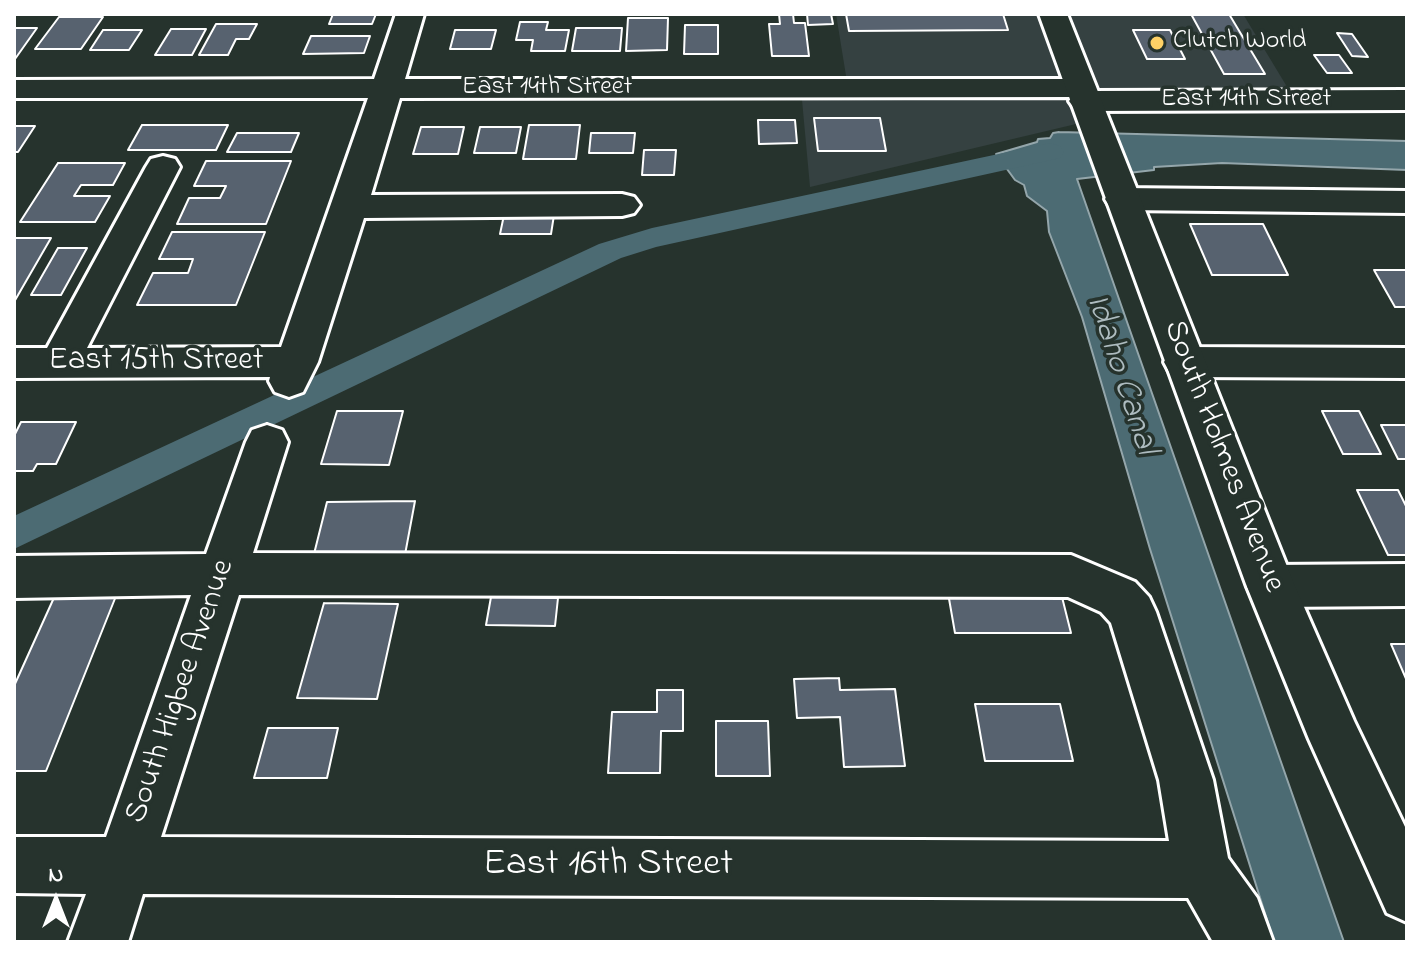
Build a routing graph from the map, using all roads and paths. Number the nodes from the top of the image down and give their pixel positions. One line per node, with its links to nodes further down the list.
1 (410, 14): 4 (street)
2 (1053, 14): 6 (street, South Holmes Avenue)
3 (14, 89): 4 (street, East 14th Street)
4 (384, 90): 6 (street, East 14th Street); 11 (street)
5 (1407, 100): 6 (street, East 14th Street)
6 (1087, 106): 8 (street, South Holmes Avenue)
7 (163, 167): 14 (street)
8 (1118, 189): 9 (street); 12 (street, South Holmes Avenue)
9 (1407, 202)
10 (622, 205): 11 (street)
11 (350, 207): 14 (street, East 15th Street)
12 (1184, 362): 15 (street); 20 (street, South Holmes Avenue)
13 (14, 363): 14 (street, East 15th Street)
14 (59, 363)
15 (1407, 363)
16 (267, 442): 17 (street, South Higbee Avenue)
17 (222, 574): 18 (street); 22 (street, South Higbee Avenue); 23 (street)
18 (14, 577)
19 (1407, 585): 20 (street)
20 (1271, 586): 24 (street, South Holmes Avenue)
21 (14, 865): 22 (street, East 16th Street)
22 (124, 865): 23 (street, East 16th Street); 25 (street, South Higbee Avenue)
23 (1202, 870): 26 (street)
24 (1404, 876)
25 (98, 942)
26 (1243, 942)

